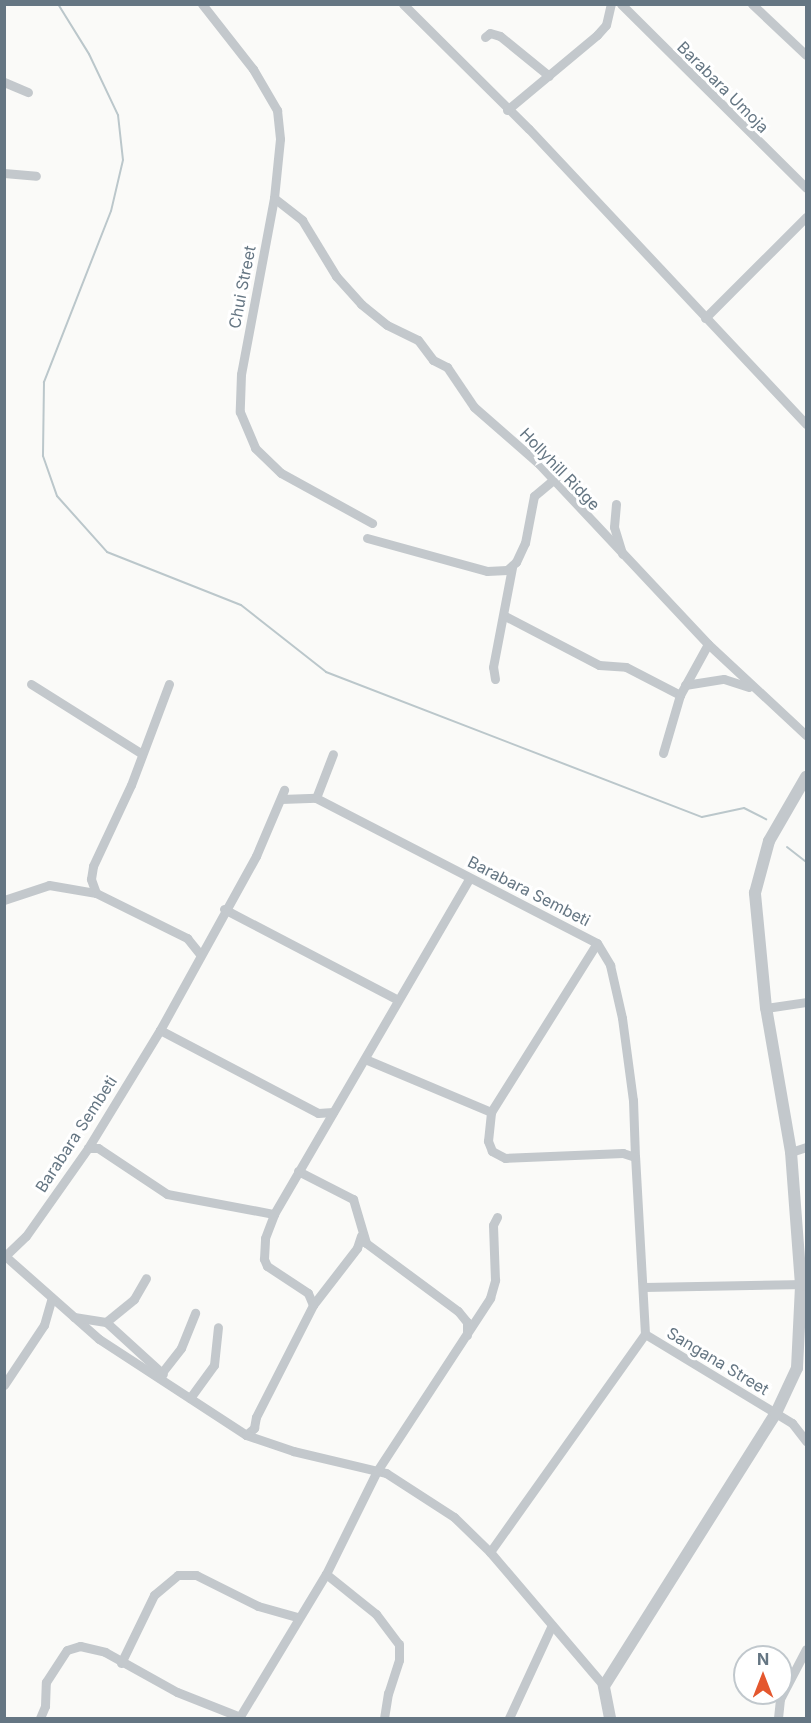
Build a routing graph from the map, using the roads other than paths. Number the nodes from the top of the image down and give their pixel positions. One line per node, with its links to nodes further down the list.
1 (403, 4): 11 (street)
2 (611, 4): 8 (street)
3 (621, 4): 14 (street, Barabara Umoja)
4 (752, 4): 7 (street)
5 (205, 8): 15 (street, Chui Street)
6 (485, 37): 8 (street)
7 (807, 55)
8 (549, 76): 11 (street)
9 (4, 82): 10 (street)
10 (28, 92)
11 (507, 110): 17 (street)
12 (4, 173): 13 (street)
13 (36, 176)
14 (807, 188)
15 (274, 198): 19 (street, Hollyhill Ridge); 21 (street, Chui Street)
16 (807, 217): 17 (street)
17 (705, 318): 18 (street)
18 (807, 424)
19 (552, 481): 23 (street, Hollyhill Ridge); 24 (street)
20 (616, 504): 23 (street)
21 (372, 523)
22 (367, 538): 24 (street)
23 (622, 554): 26 (street, Hollyhill Ridge)
24 (512, 567): 25 (street)
25 (505, 616): 27 (street); 32 (street)
26 (708, 644): 30 (street); 31 (street, Hollyhill Ridge)
27 (495, 679)
28 (31, 684): 35 (street)
29 (169, 684): 35 (street)
30 (685, 686): 31 (street); 32 (street)
31 (755, 689): 33 (street, Hollyhill Ridge)
32 (680, 695): 34 (street)
33 (807, 735)
34 (663, 753)
35 (142, 754): 40 (street)
36 (333, 754): 38 (street)
37 (807, 777): 47 (street)
38 (316, 798): 39 (street, Barabara Sembeti); 42 (street, Barabara Sembeti)
39 (469, 879): 43 (street, Barabara Sembeti); 45 (street)
40 (96, 893): 41 (street); 44 (street)
41 (4, 900)
42 (224, 909): 44 (street, Barabara Sembeti); 45 (street)
43 (597, 943): 51 (street); 55 (street, Barabara Sembeti)
44 (200, 954): 48 (street, Barabara Sembeti)
45 (398, 1000): 49 (street)
46 (807, 1002): 47 (street)
47 (766, 1008): 54 (street)
48 (160, 1030): 50 (street); 53 (street, Barabara Sembeti)
49 (365, 1059): 50 (street); 51 (street)
50 (333, 1112): 56 (street)
51 (491, 1112): 55 (street)
52 (807, 1147): 54 (street)
53 (88, 1148): 57 (street); 60 (street, Barabara Sembeti)
54 (791, 1152): 62 (street)
55 (635, 1157): 63 (street, Barabara Sembeti)
56 (298, 1171): 57 (street); 59 (street)
57 (274, 1214): 65 (street)
58 (497, 1217): 71 (street)
59 (361, 1236): 65 (street); 71 (street)
60 (5, 1256): 64 (street)
61 (146, 1278): 68 (street)
62 (804, 1284): 63 (street); 75 (street)
63 (644, 1287): 70 (street, Barabara Sembeti)
64 (51, 1300): 67 (street); 73 (street)
65 (313, 1305): 76 (street)
66 (195, 1313): 72 (street)
67 (72, 1317): 68 (street); 72 (street)
68 (106, 1323): 72 (street)
69 (218, 1328): 74 (street)
70 (645, 1334): 75 (street, Sangana Street); 79 (street)
71 (467, 1337): 78 (street)
72 (160, 1375): 74 (street)
73 (6, 1379)
74 (190, 1398): 76 (street)
75 (776, 1413): 77 (street, Sangana Street); 85 (street)
76 (246, 1435): 78 (street)
77 (807, 1441)
78 (377, 1471): 79 (street); 80 (street)
79 (490, 1552): 82 (street)
80 (326, 1574): 81 (street); 88 (street)
81 (297, 1617): 84 (street); 86 (street)
82 (552, 1625): 85 (street); 89 (street)
83 (807, 1649): 91 (street)
84 (122, 1663): 86 (street); 87 (street)
85 (604, 1686): 90 (street)
86 (240, 1718)
87 (40, 1719)
88 (384, 1719)
89 (509, 1719)
90 (610, 1719)
91 (778, 1719)

